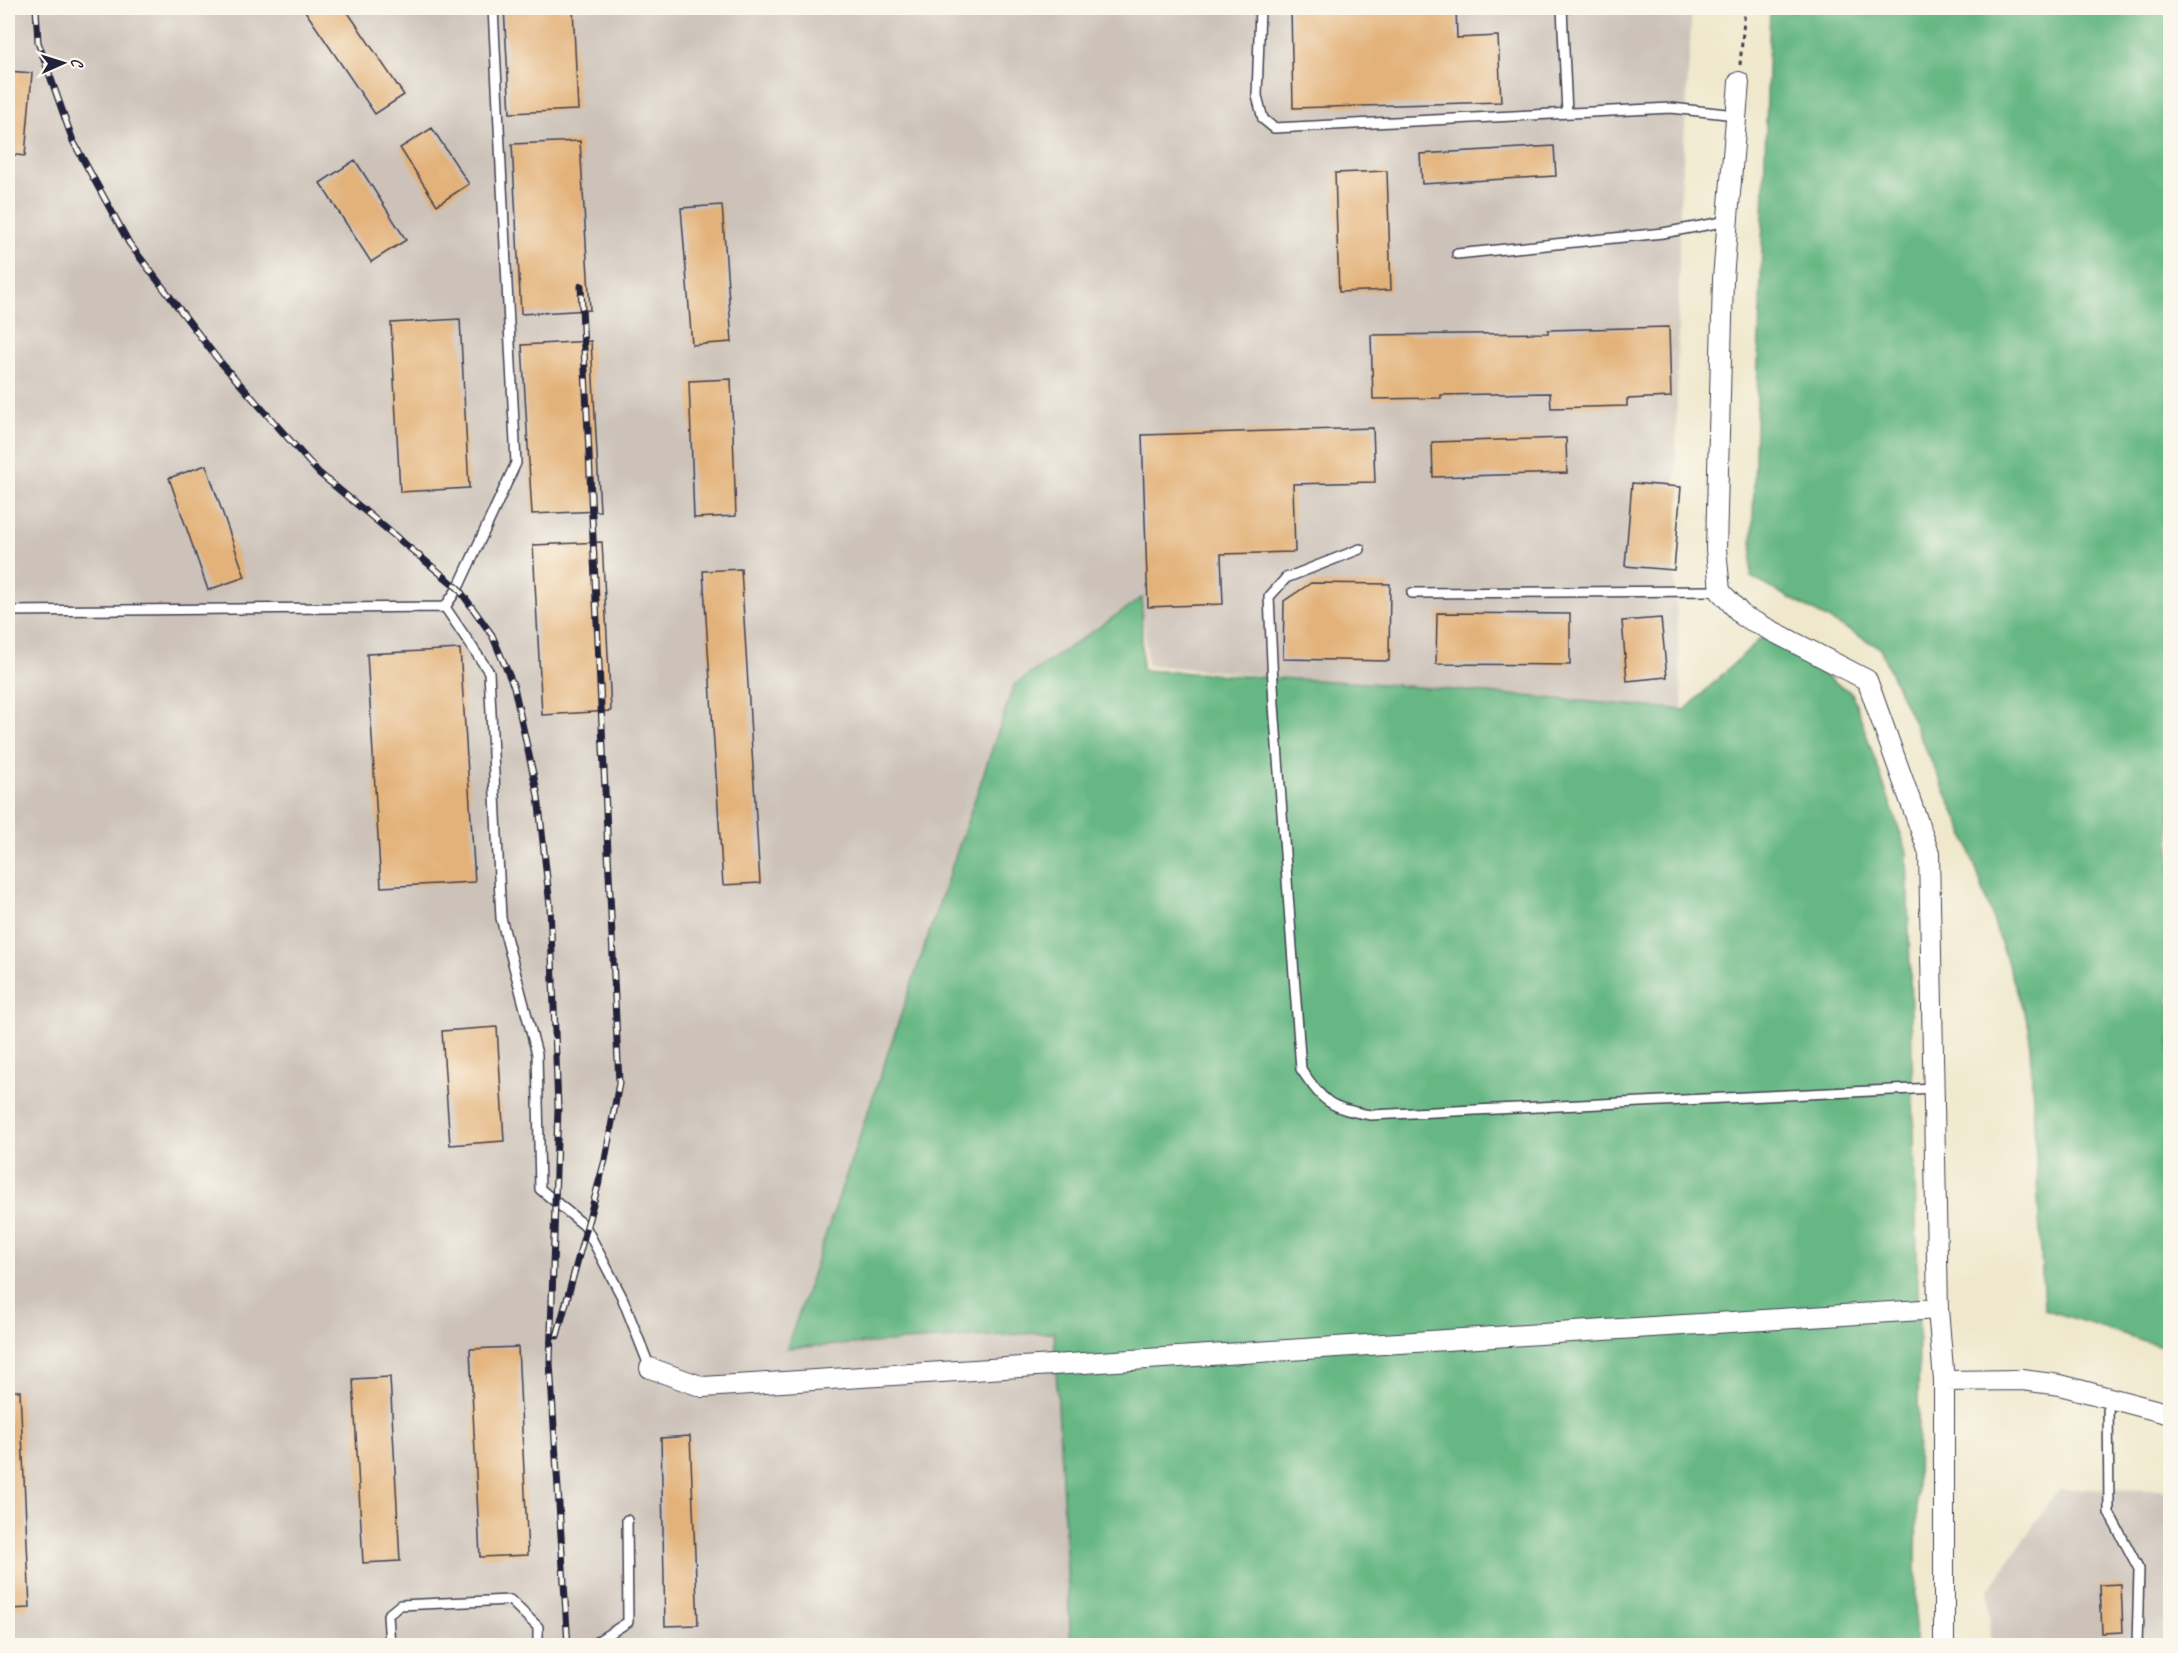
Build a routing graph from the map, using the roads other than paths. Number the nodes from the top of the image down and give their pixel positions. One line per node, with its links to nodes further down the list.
1 (492, 8): 12 (lane)
2 (1260, 8): 5 (lane)
3 (1562, 8): 5 (lane)
4 (1739, 82): 6 (street)
5 (1567, 114): 6 (lane)
6 (1736, 115): 7 (street)
7 (1728, 221): 8 (lane); 10 (street)
8 (1457, 254)
9 (1360, 549): 14 (lane)
10 (1720, 591): 11 (lane); 14 (street)
11 (1412, 593)
12 (445, 607): 13 (lane); 16 (lane)
13 (8, 611)
14 (1934, 1088): 15 (street)
15 (1938, 1309): 16 (street); 17 (street)
16 (650, 1368)
17 (1944, 1381): 18 (street); 24 (street)
18 (2108, 1398): 19 (street); 25 (lane)
19 (2170, 1414)
20 (627, 1520): 23 (lane)
21 (390, 1646): 22 (lane)
22 (538, 1646)
23 (590, 1646)
24 (1944, 1646)
25 (2137, 1646)

